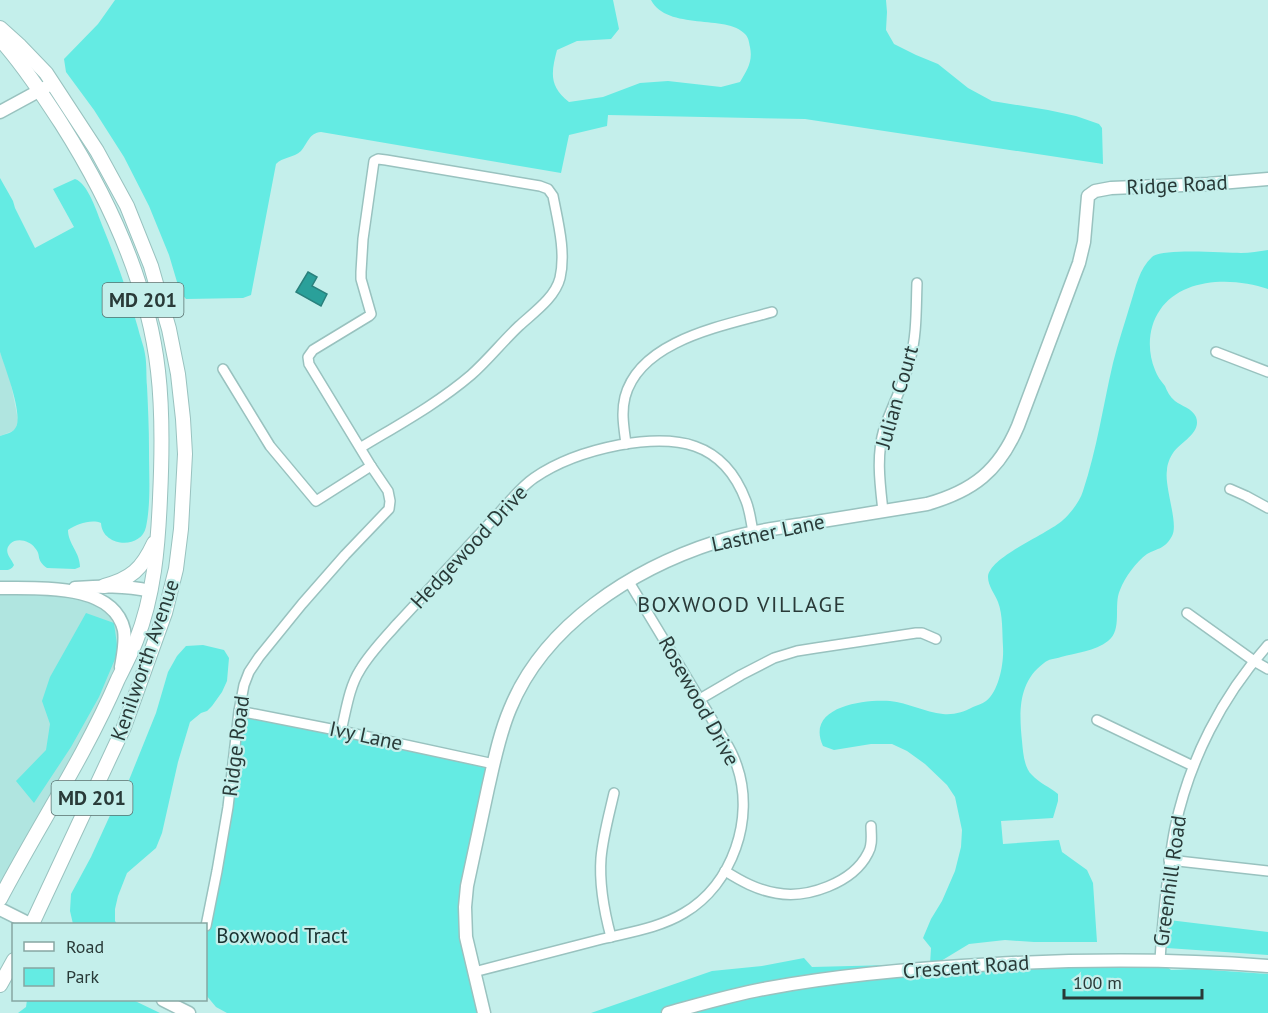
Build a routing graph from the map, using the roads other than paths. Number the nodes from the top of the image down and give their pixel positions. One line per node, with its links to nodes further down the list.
1 (0, 28): 3 (main road, MD 201)
2 (0, 39): 4 (main road, MD 201)
3 (53, 83): 4 (street); 27 (main road, Kenilworth Avenue / MD 201)
4 (39, 91): 5 (street); 20 (main road, Kenilworth Avenue / MD 201)
5 (0, 112)
6 (1268, 178): 7 (street, Ridge Road)
7 (1088, 196): 18 (street, Lastner Lane)
8 (917, 283): 18 (street, Julian Court)
9 (772, 312): 13 (street)
10 (1216, 352): 12 (street)
11 (223, 369): 15 (street)
12 (1268, 372)
13 (626, 444): 19 (street, Hedgewood Drive); 36 (street, Hedgewood Drive)
14 (360, 448): 14 (street); 15 (street)
15 (371, 466): 34 (street, Ridge Road)
16 (1230, 489): 17 (street)
17 (1268, 508)
18 (883, 511): 19 (street, Lastner Lane)
19 (753, 532): 21 (street, Lastner Lane)
20 (158, 533): 22 (main road); 25 (main road, Kenilworth Avenue / MD 201)
21 (629, 582): 33 (street, Rosewood Drive); 37 (street, Lastner Lane)
22 (104, 586): 24 (street); 25 (street)
23 (0, 588): 24 (street)
24 (50, 590): 32 (street)
25 (150, 591): 27 (main road); 32 (main road, Kenilworth Avenue / MD 201)
26 (1187, 613): 30 (street)
27 (158, 635): 47 (main road, Kenilworth Avenue / MD 201)
28 (936, 639): 33 (street)
29 (1268, 645): 30 (street, Greenhill Road)
30 (1254, 661): 31 (street); 38 (street, Greenhill Road)
31 (1268, 669)
32 (119, 677): 44 (main road, Kenilworth Avenue / MD 201)
33 (700, 699): 42 (street, Rosewood Drive)
34 (238, 711): 36 (street, Ivy Lane); 48 (street, Ridge Road)
35 (1097, 720): 38 (street)
36 (341, 730): 37 (street, Ivy Lane)
37 (494, 764): 53 (street, Lastner Lane)
38 (1193, 766): 41 (street, Greenhill Road)
39 (614, 793): 49 (street)
40 (871, 826): 42 (street)
41 (1169, 860): 43 (street); 50 (street, Greenhill Road)
42 (725, 871): 49 (street, Rosewood Drive)
43 (1268, 871)
44 (0, 899)
45 (0, 909): 46 (street)
46 (29, 923)
47 (31, 923)
48 (207, 923)
49 (611, 937): 53 (street, Rosewood Drive)
50 (1160, 961): 52 (street, Crescent Road); 60 (street, Crescent Road)
51 (12, 964): 55 (main road)
52 (1268, 966)
53 (474, 972): 59 (street, Lastner Lane)
54 (12, 982): 56 (main road)
55 (0, 985)
56 (0, 996)
57 (168, 1001): 58 (street)
58 (186, 1008)
59 (484, 1013)
60 (668, 1013)

